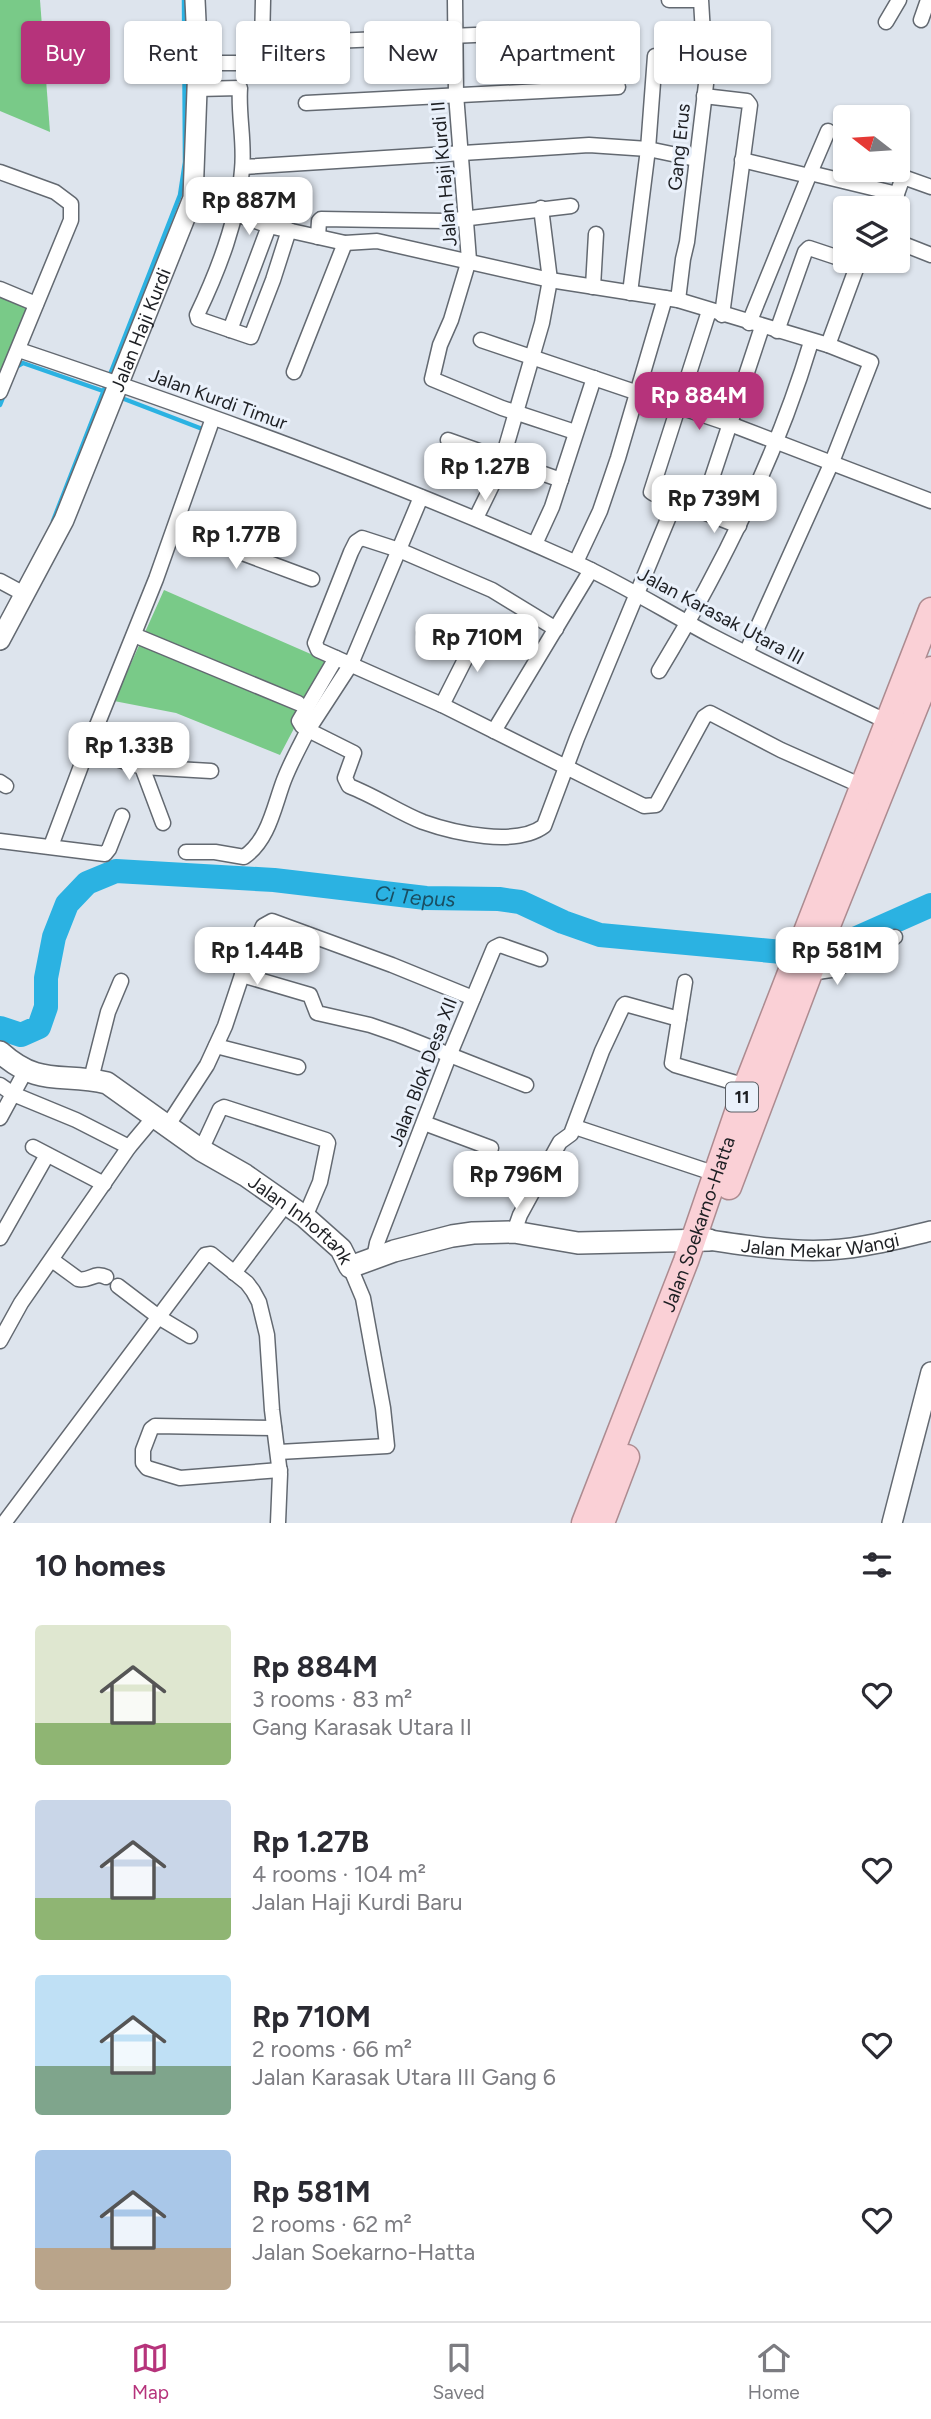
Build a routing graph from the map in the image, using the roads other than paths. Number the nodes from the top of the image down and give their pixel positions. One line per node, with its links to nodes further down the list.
1 (195, 0): 9 (street, Jalan Haji Kurdi)
2 (262, 0): 10 (street)
3 (455, 0): 11 (street, Jalan Haji Kurdi II)
4 (669, 0): 5 (street)
5 (701, 0): 19 (street, Gang Erus)
6 (899, 0): 12 (street)
7 (928, 0): 8 (street)
8 (921, 20)
9 (196, 21)
10 (262, 21)
11 (456, 21)
12 (887, 22)
13 (654, 69): 22 (street)
14 (197, 84): 17 (street, Jalan Haji Kurdi)
15 (456, 84): 18 (street, Jalan Haji Kurdi II)
16 (618, 87): 18 (street)
17 (197, 89): 26 (street); 32 (street, Jalan Haji Kurdi)
18 (456, 94): 20 (street); 23 (street, Jalan Haji Kurdi II)
19 (704, 96): 24 (street, Gang Erus); 25 (street)
20 (306, 103)
21 (828, 131): 28 (street)
22 (648, 149): 23 (street); 24 (street); 50 (street)
23 (460, 155): 26 (street); 36 (street, Jalan Haji Kurdi II)
24 (696, 159): 51 (street, Gang Erus)
25 (742, 160): 28 (street); 53 (street)
26 (243, 167): 35 (street)
27 (0, 172): 52 (street)
28 (809, 175): 30 (street); 54 (street)
29 (931, 187): 31 (street)
30 (878, 196)
31 (897, 196)
32 (193, 198): 35 (street); 64 (street, Jalan Haji Kurdi)
33 (571, 206): 34 (street)
34 (541, 208): 36 (street); 47 (street)
35 (236, 215): 37 (street); 55 (street)
36 (465, 218): 40 (street); 45 (street, Jalan Haji Kurdi II)
37 (269, 226): 38 (street); 55 (street)
38 (289, 230): 40 (street); 55 (street)
39 (596, 234): 48 (street)
40 (318, 237): 41 (street)
41 (345, 243): 45 (street); 62 (street)
42 (910, 247): 43 (street)
43 (931, 255)
44 (833, 256): 56 (street)
45 (469, 260): 47 (street); 68 (street)
46 (849, 273): 59 (street)
47 (550, 280): 48 (street); 61 (street)
48 (593, 287): 50 (street)
49 (0, 289): 52 (street)
50 (630, 293): 51 (street)
51 (671, 299): 53 (street); 65 (street, Gang Erus)
52 (36, 304): 60 (street)
53 (716, 313): 54 (street); 67 (street)
54 (755, 325): 56 (street); 70 (street)
55 (230, 330)
56 (777, 331): 58 (street)
57 (481, 340): 61 (street)
58 (811, 342): 59 (street); 73 (street)
59 (828, 345): 75 (street)
60 (19, 350): 64 (street, Jalan Kurdi Timur); 66 (street)
61 (532, 356): 63 (street); 68 (street)
62 (294, 372)
63 (594, 378): 65 (street); 71 (street)
64 (112, 381): 69 (street, Jalan Kurdi Timur); 91 (street, Jalan Haji Kurdi)
65 (638, 391): 67 (street); 86 (street, Gang Erus)
66 (0, 392)
67 (679, 407): 70 (street); 77 (street)
68 (516, 412): 71 (street); 74 (street)
69 (213, 418): 78 (street, Jalan Kurdi Timur); 83 (street)
70 (730, 424): 73 (street); 82 (street)
71 (575, 432): 76 (street)
72 (448, 440): 74 (street)
73 (778, 442): 75 (street); 82 (street)
74 (502, 460): 76 (street); 81 (street)
75 (832, 462): 79 (street); 99 (street)
76 (561, 480): 84 (street)
77 (653, 494)
78 (421, 497): 81 (street, Jalan Karasak Utara III); 85 (street)
79 (931, 501)
80 (675, 502): 90 (street)
81 (476, 518): 84 (street, Jalan Karasak Utara III)
82 (739, 526): 93 (street)
83 (174, 528): 88 (street); 97 (street)
84 (535, 544): 86 (street, Jalan Karasak Utara III)
85 (399, 550): 95 (street); 101 (street); 103 (street)
86 (576, 562): 87 (street, Jalan Karasak Utara III)
87 (591, 570): 90 (street, Jalan Karasak Utara III); 95 (street)
88 (312, 579)
89 (0, 581): 91 (street)
90 (636, 592): 93 (street, Jalan Karasak Utara III); 111 (street)
91 (23, 594): 98 (street, Jalan Haji Kurdi)
92 (931, 610): 102 (highway, Jalan Soekarno-Hatta / 11)
93 (689, 622): 99 (street, Jalan Karasak Utara III); 104 (street)
94 (481, 628): 100 (street)
95 (556, 629): 109 (street)
96 (424, 633): 100 (street)
97 (134, 635): 105 (street); 110 (street)
98 (0, 640)
99 (746, 653): 107 (street, Jalan Karasak Utara III)
100 (467, 656): 106 (street)
101 (336, 658): 103 (street); 108 (street)
102 (925, 662): 107 (highway, Jalan Soekarno-Hatta / 11); 120 (highway, Jalan Soekarno-Hatta / 11)
103 (351, 664): 106 (street); 108 (street)
104 (659, 671)
105 (298, 703)
106 (442, 705): 109 (street)
107 (888, 722): 114 (highway, Jalan Soekarno-Hatta / 11)
108 (308, 730): 111 (street); 119 (street)
109 (494, 731): 111 (street)
110 (87, 750): 112 (street); 118 (street)
111 (567, 766): 114 (street)
112 (142, 767): 113 (street); 116 (street)
113 (211, 771)
114 (862, 786): 120 (highway, Jalan Soekarno-Hatta / 11)
115 (122, 816): 118 (street)
116 (163, 822)
117 (0, 841): 118 (street)
118 (51, 846)
119 (186, 852)
120 (818, 925): 123 (highway, Jalan Soekarno-Hatta / 11)
121 (895, 937): 123 (street)
122 (540, 959): 127 (street, Jalan Blok Desa XII)
123 (807, 963): 136 (highway, Jalan Soekarno-Hatta / 11); 153 (highway, Jalan Soekarno-Hatta / 11)
124 (242, 975): 127 (street); 129 (street); 131 (street)
125 (121, 981): 133 (street)
126 (685, 982): 128 (street)
127 (473, 998): 131 (street, Jalan Blok Desa XII)
128 (679, 1019): 136 (street); 140 (street)
129 (216, 1046): 132 (street); 138 (street)
130 (0, 1052): 134 (main road, Jalan Inhoftank)
131 (449, 1056): 135 (street); 139 (street, Jalan Blok Desa XII)
132 (298, 1067)
133 (91, 1079): 134 (main road, Jalan Inhoftank); 138 (main road, Jalan Inhoftank)
134 (16, 1081): 137 (street); 142 (street)
135 (526, 1085)
136 (746, 1086): 146 (highway, Jalan Soekarno-Hatta / 11)
137 (0, 1118)
138 (156, 1122): 142 (street); 144 (main road, Jalan Inhoftank)
139 (424, 1123): 143 (street); 154 (street, Jalan Blok Desa XII)
140 (575, 1127): 146 (street); 151 (street)
141 (33, 1147): 145 (street)
142 (129, 1147): 147 (street)
143 (491, 1148)
144 (201, 1150): 148 (main road, Jalan Inhoftank); 149 (street)
145 (47, 1155): 147 (street); 152 (street)
146 (716, 1174): 153 (highway, Jalan Soekarno-Hatta / 11)
147 (104, 1184): 155 (street)
148 (286, 1204): 149 (main road, Jalan Inhoftank); 157 (street)
149 (305, 1217): 156 (main road, Jalan Inhoftank)
150 (931, 1231): 153 (street, Jalan Mekar Wangi)
151 (514, 1232): 153 (main road, Jalan Inhoftank); 154 (main road, Jalan Inhoftank)
152 (0, 1238)
153 (701, 1240): 169 (highway, Jalan Soekarno-Hatta / 11); 170 (highway, Jalan Soekarno-Hatta / 11)
154 (373, 1258): 156 (main road, Jalan Inhoftank)
155 (52, 1260): 158 (street); 162 (street)
156 (350, 1267): 165 (street)
157 (234, 1273): 160 (street); 164 (street)
158 (106, 1277)
159 (118, 1286): 160 (street)
160 (160, 1318): 161 (street); 167 (street)
161 (190, 1336)
162 (0, 1341)
163 (931, 1372): 171 (street)
164 (274, 1428): 165 (street); 166 (street)
165 (279, 1452): 166 (street)
166 (280, 1470): 168 (street)
167 (4, 1523)
168 (278, 1523)
169 (584, 1523)
170 (602, 1523)
171 (892, 1523)

